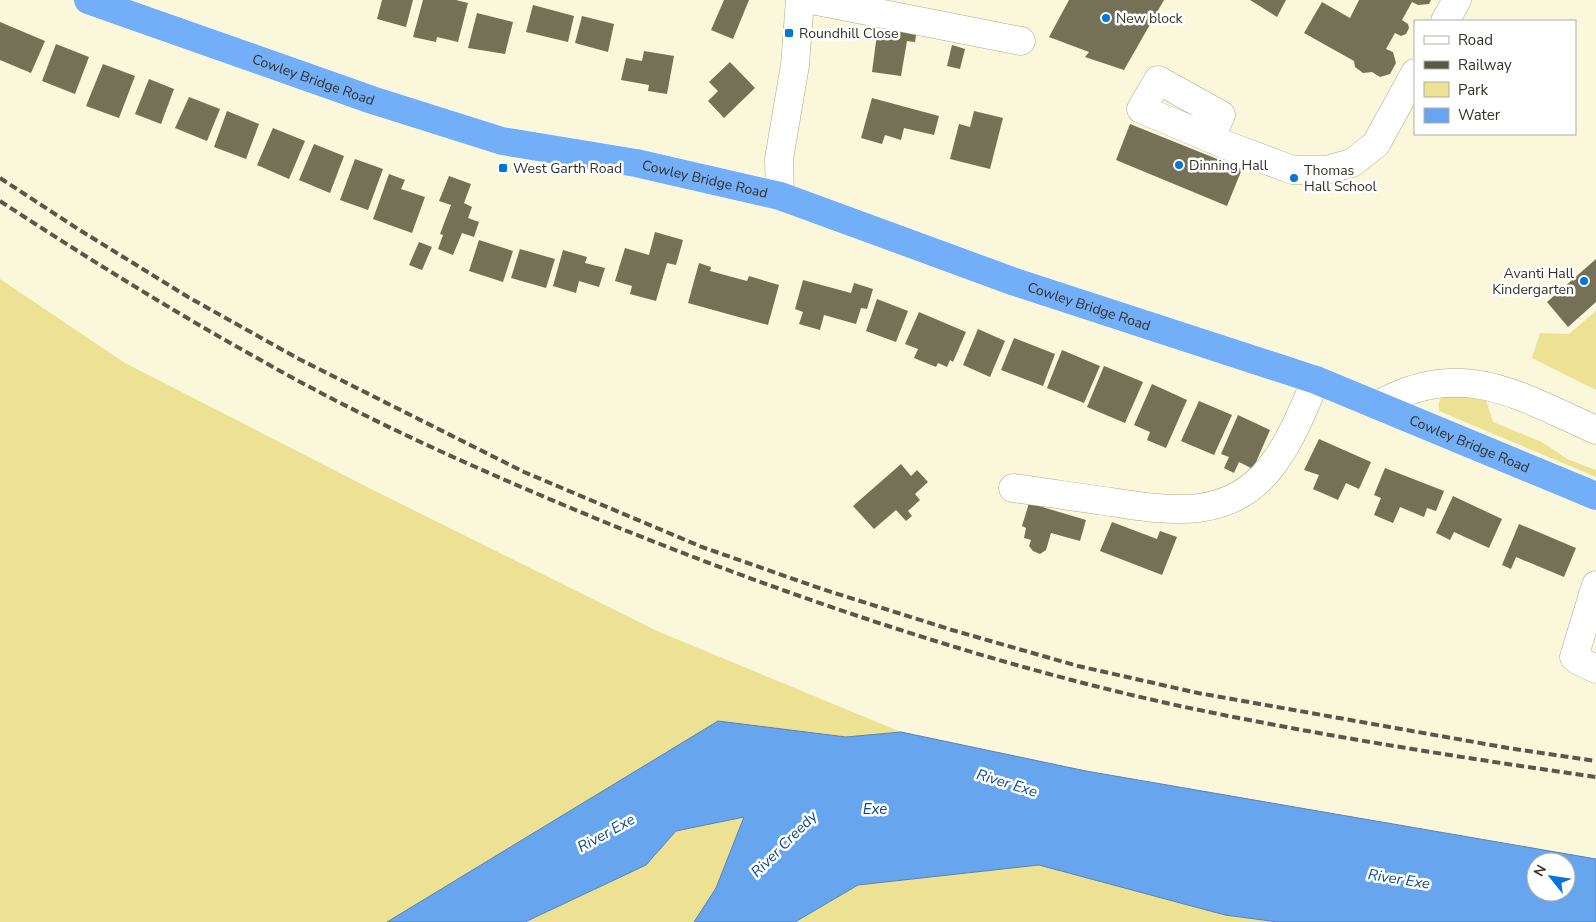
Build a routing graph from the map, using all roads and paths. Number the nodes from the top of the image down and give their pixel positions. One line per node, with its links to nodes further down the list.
1 (88, 0): 9 (highway, Cowley Bridge Road)
2 (800, 0): 9 (street)
3 (812, 0): 6 (street)
4 (1457, 0): 5 (street)
5 (1446, 20)
6 (1021, 41)
7 (1414, 75): 8 (street)
8 (1210, 138)
9 (780, 196): 10 (highway, Cowley Bridge Road)
10 (1316, 380): 11 (highway, Cowley Bridge Road); 13 (street)
11 (1378, 405): 12 (street); 14 (highway, Cowley Bridge Road)
12 (1596, 430)
13 (1013, 488)
14 (1596, 496)
15 (1596, 585): 16 (street)
16 (1596, 669)

